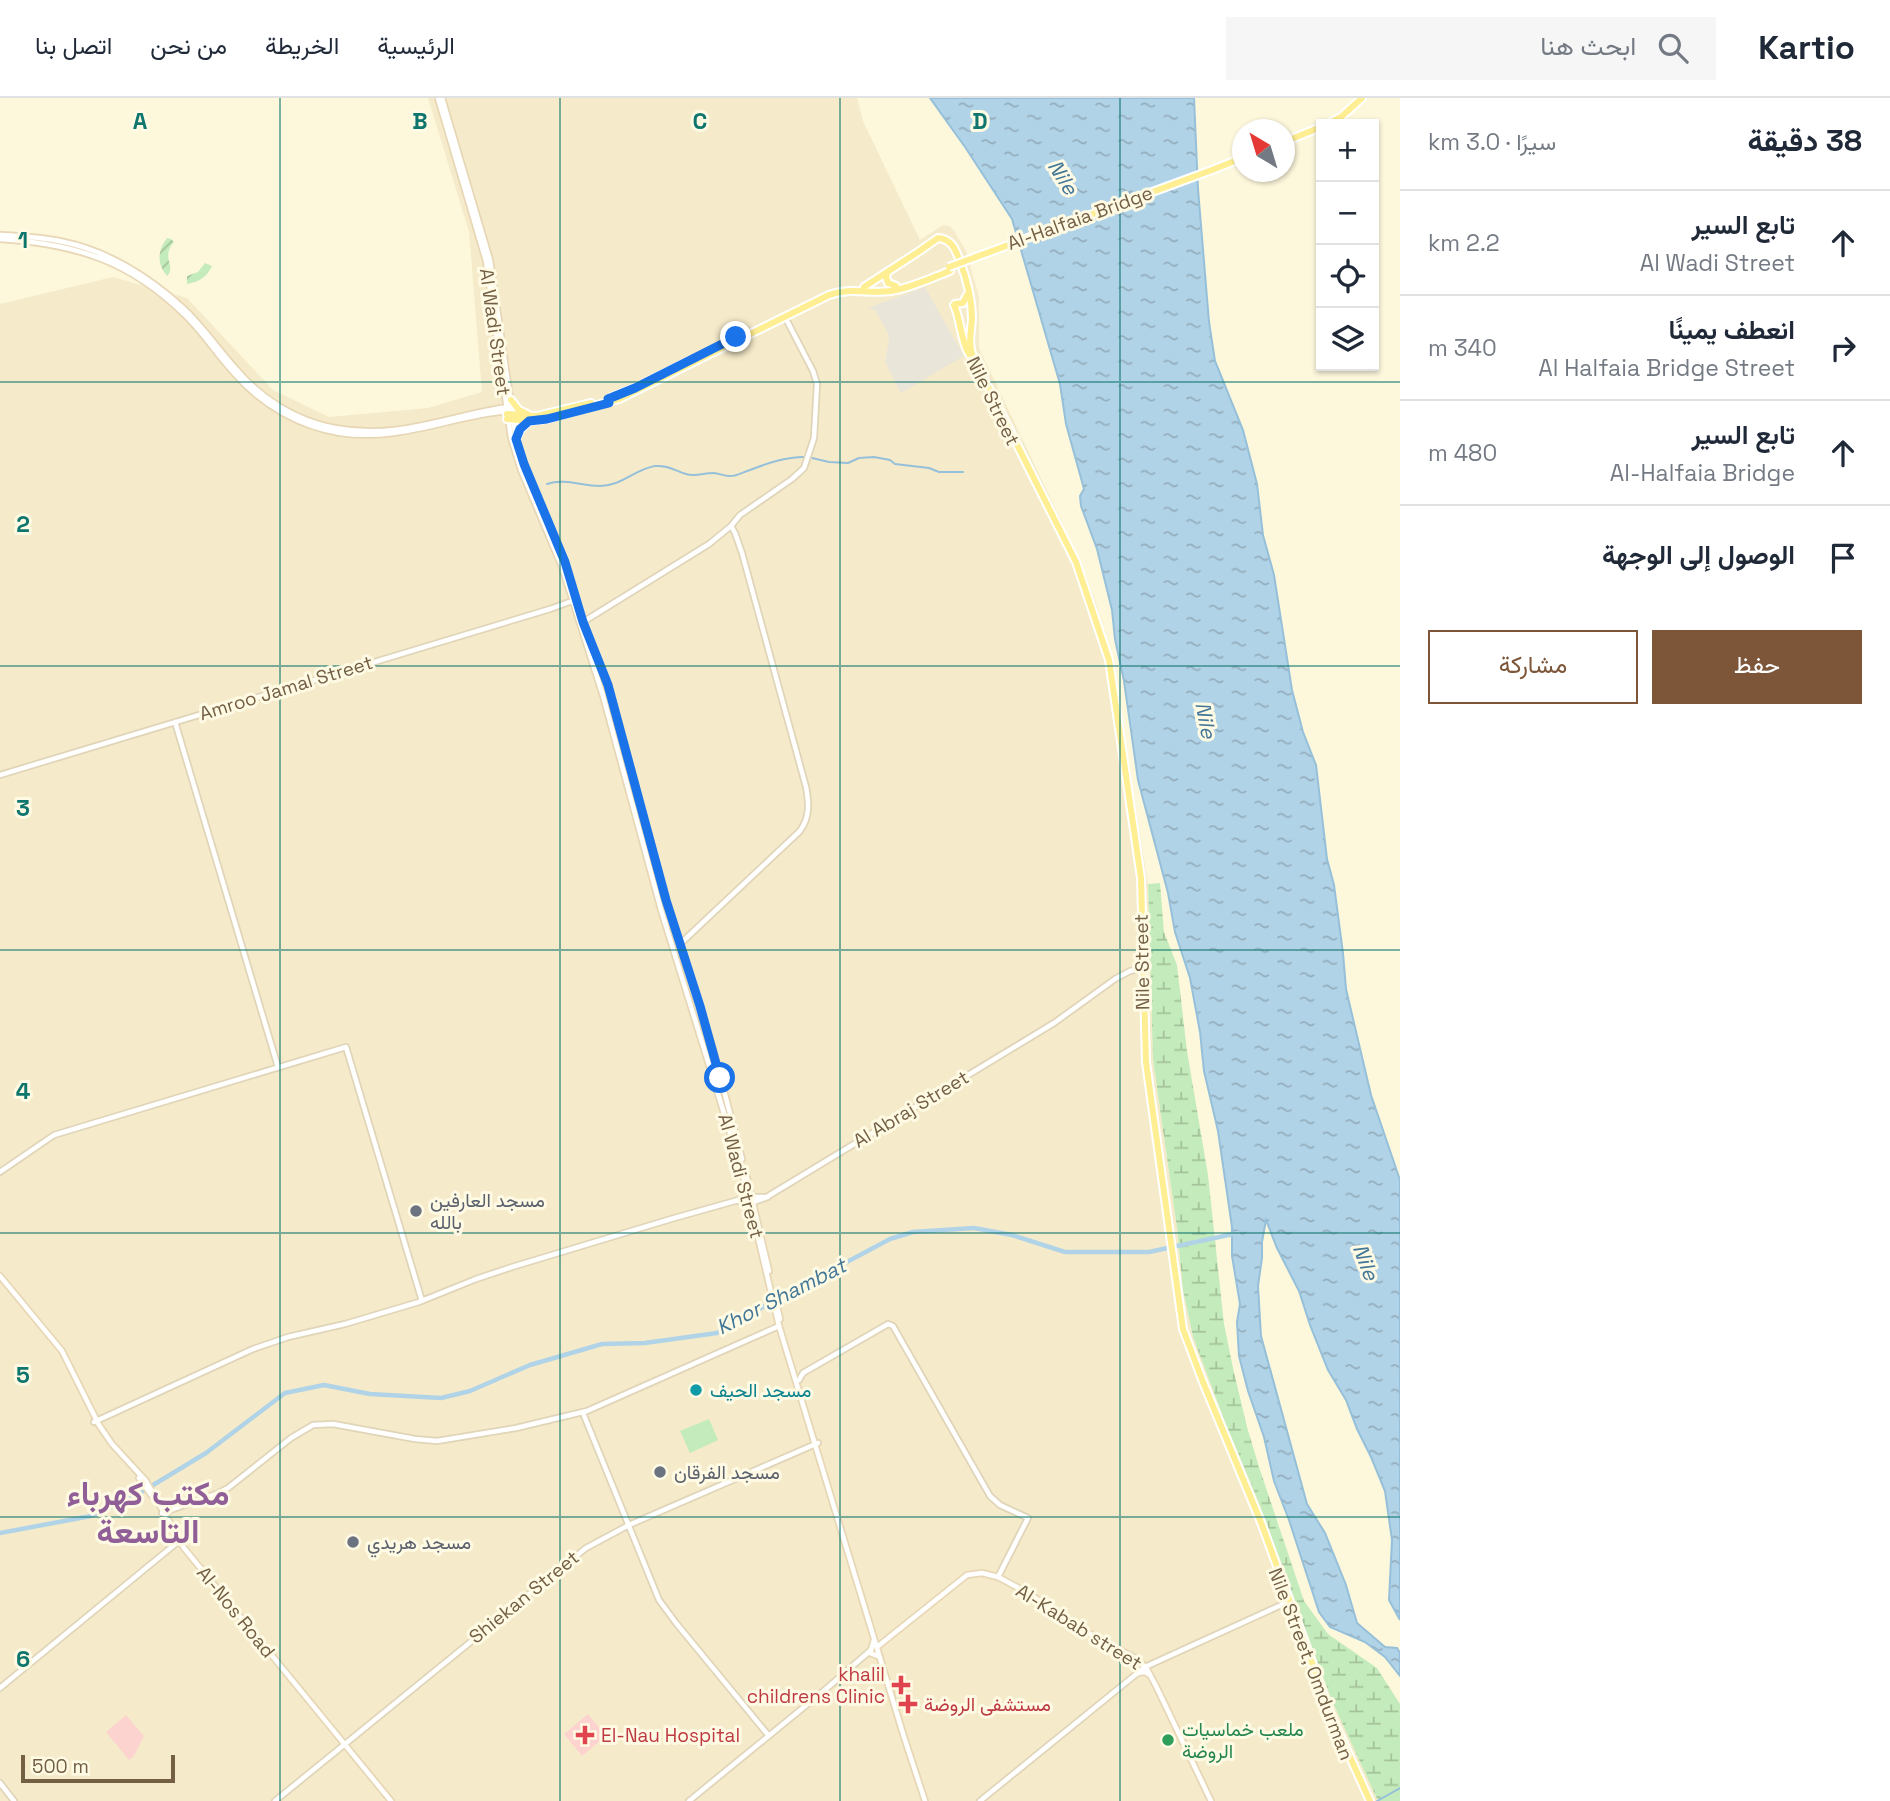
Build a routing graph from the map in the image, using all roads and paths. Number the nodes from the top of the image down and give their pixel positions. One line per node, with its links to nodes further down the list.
1 (440, 98): 19 (street, Al Wadi Street)
2 (1367, 98): 3 (main road)
3 (1360, 101): 4 (main road); 5 (main road)
4 (1337, 119)
5 (1341, 119)
6 (1316, 131): 7 (main road)
7 (1295, 140)
8 (1232, 164): 13 (main road, Al-Halfaia Bridge, bridge)
9 (0, 237): 21 (street)
10 (949, 243): 11 (main road); 14 (main road, Nile Street); 27 (main road, Nile Street)
11 (888, 272): 12 (main road); 13 (main road)
12 (864, 287): 13 (main road); 17 (main road)
13 (898, 288): 15 (main road)
14 (967, 295): 16 (main road, Nile Street); 16 (main road)
15 (785, 317): 17 (main road); 24 (street)
16 (970, 354): 27 (main road, Nile Street)
17 (616, 398): 20 (main road)
18 (494, 409): 19 (street); 19 (street); 21 (street)
19 (509, 410): 20 (main road); 20 (main road); 21 (street); 22 (street, Al Wadi Street); 23 (street, Al Wadi Street)
20 (530, 419): 22 (main road)
21 (357, 433)
22 (516, 439): 23 (street, Al Wadi Street)
23 (545, 521): 25 (street, Al Wadi Street); 26 (street, Al Wadi Street)
24 (731, 526): 26 (street); 35 (street)
25 (572, 601): 28 (street, Amroo Jamal Street); 31 (street, Al Wadi Street)
26 (583, 622): 30 (street, Al Wadi Street)
27 (1116, 714): 40 (main road, Nile Street)
28 (175, 722): 29 (street, Amroo Jamal Street); 45 (street)
29 (0, 775)
30 (633, 775): 31 (street); 32 (street, Al Wadi Street)
31 (626, 778): 33 (street, Al Wadi Street)
32 (635, 783): 33 (street); 36 (street, Al Wadi Street)
33 (627, 784): 37 (street, Al Wadi Street)
34 (811, 822): 35 (street)
35 (804, 824): 39 (street)
36 (664, 891): 37 (street); 38 (street, Al Wadi Street)
37 (657, 896): 38 (street); 42 (street, Al Wadi Street)
38 (666, 899): 39 (street, Al Wadi Street)
39 (680, 944): 41 (street, Al Wadi Street)
40 (1143, 968): 47 (street, Al Abraj Street); 48 (main road, Nile Street)
41 (692, 984): 42 (street); 43 (street, Al Wadi Street)
42 (685, 986): 44 (street, Al Wadi Street)
43 (695, 992): 44 (street); 47 (street, Al Wadi Street)
44 (687, 993): 47 (street, Al Wadi Street)
45 (278, 1067): 46 (street); 50 (street)
46 (0, 1172)
47 (751, 1200): 50 (street, Al Abraj Street); 51 (street, Al Wadi Street)
48 (1171, 1254): 63 (main road, Nile Street, Omdurman)
49 (0, 1278): 57 (street, Al-Nos Road)
50 (422, 1301): 57 (street, Al Abraj Street)
51 (776, 1307): 52 (street, Al Wadi Street); 53 (street, Al Wadi Street)
52 (779, 1326): 56 (street); 58 (street, Al Wadi Street)
53 (796, 1371): 54 (street); 55 (street, Al Wadi Street)
54 (803, 1373): 55 (street); 62 (street)
55 (799, 1380): 58 (street, Al Wadi Street)
56 (583, 1413): 59 (street); 60 (street)
57 (95, 1421): 59 (street, Al-Nos Road)
58 (817, 1445): 60 (street, Shiekan Street); 65 (street, Al Wadi Street)
59 (163, 1512): 61 (street, Al-Nos Road)
60 (629, 1525): 72 (street); 73 (street, Shiekan Street)
61 (180, 1543): 71 (street); 73 (street, Al-Nos Road)
62 (998, 1577): 64 (street, Al-Kabab street); 68 (street, Al-Kabab street)
63 (1288, 1602): 68 (street); 75 (main road, Nile Street, Omdurman)
64 (884, 1641): 65 (street); 65 (street, Al-Kabab street); 67 (street)
65 (876, 1642): 66 (street); 67 (street, Al Wadi Street)
66 (870, 1652): 67 (street); 72 (street)
67 (880, 1656): 80 (street, Al Wadi Street)
68 (1145, 1667): 69 (street); 70 (street, Al-Kabab street)
69 (1138, 1673): 70 (street); 81 (street)
70 (1150, 1676): 82 (street, Al-Kabab street)
71 (0, 1688)
72 (769, 1736): 79 (street)
73 (343, 1745): 77 (street, Shiekan Street); 78 (street, Al-Nos Road)
74 (0, 1783): 76 (street)
75 (1369, 1800)
76 (15, 1801)
77 (275, 1801)
78 (389, 1801)
79 (689, 1801)
80 (924, 1801)
81 (981, 1801)
82 (1211, 1801)

